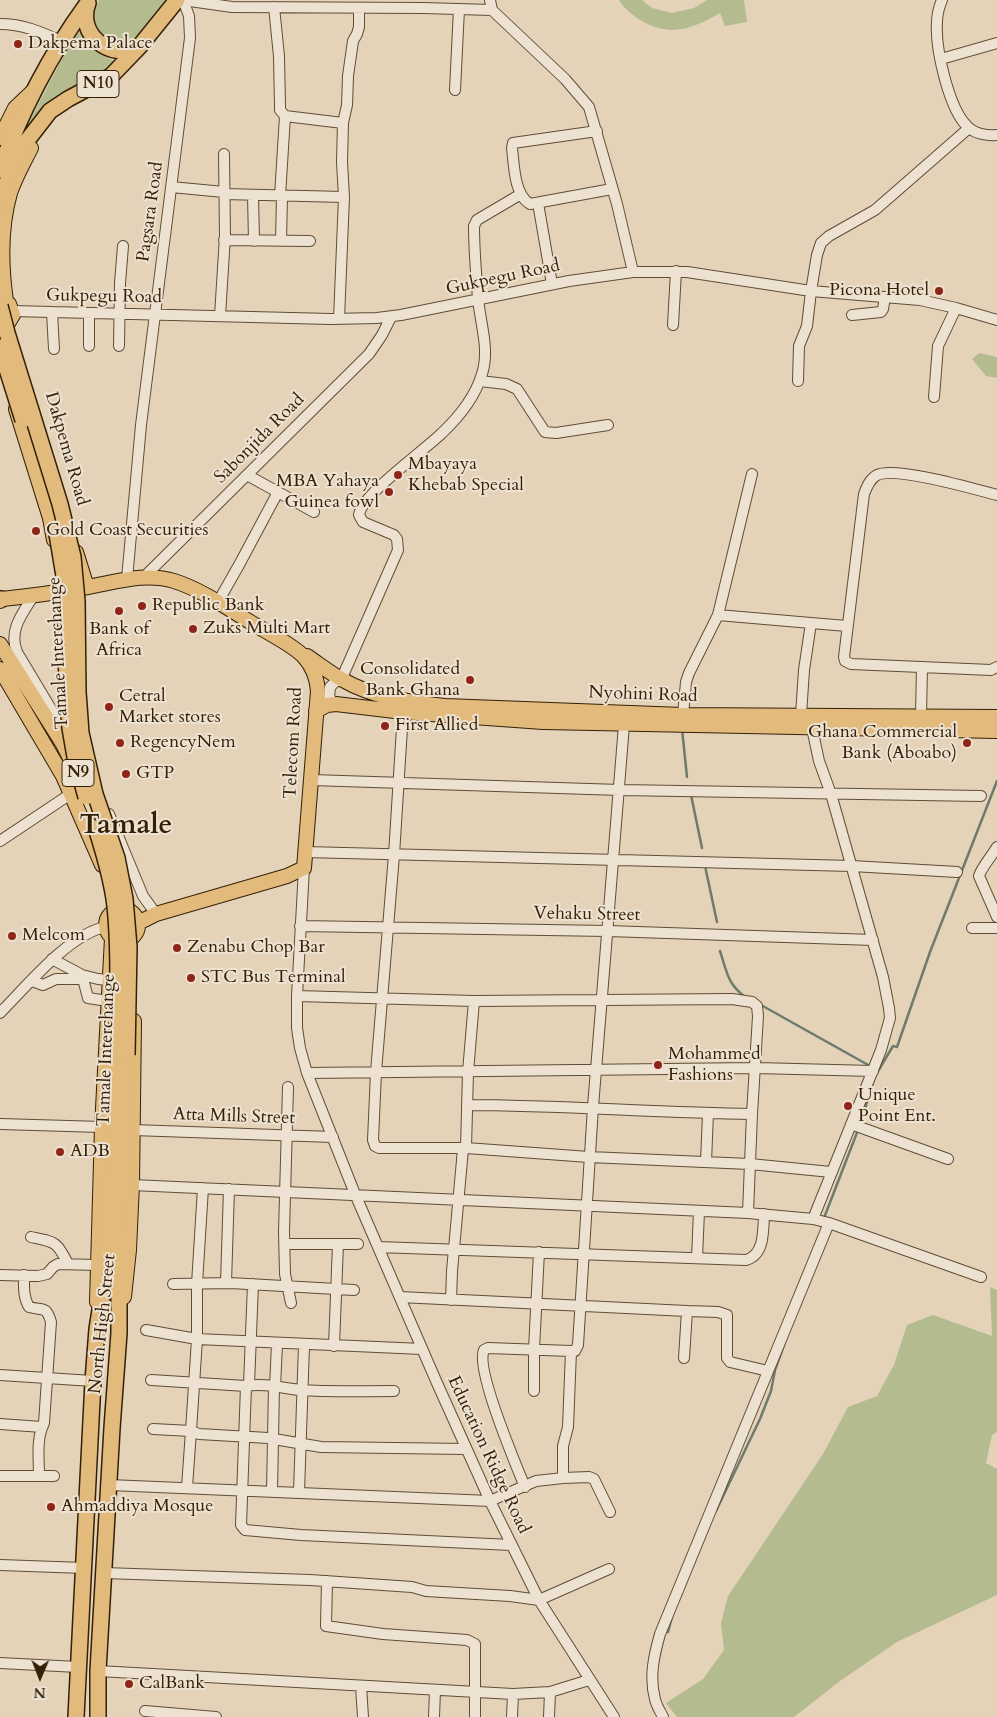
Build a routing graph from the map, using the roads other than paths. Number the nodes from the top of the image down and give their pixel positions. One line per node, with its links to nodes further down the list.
1 (177, 0): 12 (highway, N10)
2 (183, 0): 5 (street); 25 (street, Pagsara Road)
3 (942, 0): 13 (street)
4 (88, 2): 10 (highway); 12 (highway)
5 (277, 5): 7 (street); 17 (street)
6 (491, 5): 8 (street); 20 (street)
7 (359, 8): 8 (street); 18 (street)
8 (458, 9): 15 (street)
9 (0, 24): 10 (street)
10 (61, 41): 14 (highway)
11 (997, 43): 13 (street)
12 (139, 47): 16 (highway, Dakpema Road / N10)
13 (941, 59): 19 (street)
14 (35, 89): 22 (main road); 24 (highway)
15 (456, 90)
16 (50, 112): 32 (highway); 46 (main road, Dakpema Road)
17 (285, 116): 18 (street); 30 (street)
18 (343, 123): 31 (street)
19 (969, 128): 21 (street); 42 (street)
20 (597, 132): 26 (street); 29 (street)
21 (997, 135)
22 (0, 138)
23 (224, 154): 27 (street)
24 (0, 170)
25 (171, 187): 27 (street); 50 (street, Pagsara Road)
26 (612, 189): 33 (street); 39 (street)
27 (224, 193): 28 (street); 34 (street)
28 (253, 194): 30 (street); 35 (street)
29 (521, 194): 33 (street); 44 (street)
30 (281, 196): 31 (street); 36 (street)
31 (344, 197): 54 (street)
32 (0, 201)
33 (538, 203): 41 (street)
34 (224, 240): 35 (street); 52 (street)
35 (254, 241): 36 (street)
36 (281, 241): 37 (street)
37 (310, 241)
38 (124, 246): 49 (street)
39 (633, 272): 40 (street, Gukpegu Road); 41 (street, Gukpegu Road)
40 (676, 272): 42 (street, Gukpegu Road); 56 (street)
41 (552, 284): 44 (street, Gukpegu Road)
42 (811, 291): 43 (street, Gukpegu Road); 63 (street)
43 (885, 297): 45 (street, Gukpegu Road); 51 (street)
44 (478, 300): 53 (street, Gukpegu Road); 62 (street)
45 (956, 308): 55 (street, Gukpegu Road); 64 (street)
46 (5, 311): 47 (street, Gukpegu Road); 73 (main road, Dakpema Road); 132 (highway, Tamale Interchange, bridge)
47 (52, 312): 48 (street, Gukpegu Road); 60 (street)
48 (89, 312): 49 (street, Gukpegu Road); 57 (street)
49 (119, 313): 50 (street, Gukpegu Road); 58 (street)
50 (154, 314): 52 (street, Gukpegu Road); 72 (street, Pagsara Road)
51 (852, 315)
52 (220, 316): 54 (street, Gukpegu Road)
53 (391, 317): 54 (street, Gukpegu Road); 67 (street, Sabonjida Road)
54 (339, 319)
55 (997, 320)
56 (672, 325)
57 (89, 346)
58 (119, 346)
59 (0, 347): 132 (highway, Tamale Interchange, bridge)
60 (54, 349)
61 (0, 358): 74 (main road, Dakpema Road)
62 (480, 381): 65 (street); 86 (street)
63 (798, 381)
64 (934, 396)
65 (608, 425)
66 (752, 474): 78 (street)
67 (247, 475): 68 (street); 71 (street, Sabonjida Road)
68 (278, 492): 70 (street); 77 (street)
69 (997, 495): 80 (street)
70 (314, 512)
71 (143, 578): 72 (main road, Telecom Road); 77 (main road, Telecom Road)
72 (127, 579): 73 (main road, Telecom Road)
73 (87, 587): 74 (main road, Telecom Road)
74 (62, 591): 75 (main road, Telecom Road)
75 (34, 595): 76 (main road, Telecom Road); 112 (street)
76 (1, 600)
77 (218, 602): 82 (main road, Telecom Road)
78 (718, 615): 79 (street); 90 (street)
79 (811, 623): 80 (street); 91 (street)
80 (847, 626): 83 (street)
81 (0, 644): 114 (main road, N9)
82 (301, 652): 86 (main road, Nyohini Road); 88 (main road, Telecom Road)
83 (922, 667): 84 (street); 92 (street)
84 (997, 667)
85 (0, 668): 100 (main road)
86 (341, 680): 87 (street); 90 (main road, Nyohini Road)
87 (336, 704): 88 (main road, Nyohini Road); 89 (main road, Nyohini Road)
88 (316, 711): 97 (main road, Telecom Road)
89 (403, 712): 94 (main road, Nyohini Road); 98 (street)
90 (683, 715): 91 (main road, Nyohini Road)
91 (802, 715): 92 (main road, Nyohini Road)
92 (921, 716): 93 (main road, Nyohini Road)
93 (997, 717)
94 (624, 725): 95 (main road, Nyohini Road); 99 (street)
95 (812, 728): 96 (main road, Nyohini Road); 101 (street)
96 (997, 731)
97 (311, 780): 98 (street); 105 (main road, Telecom Road)
98 (398, 782): 99 (street); 106 (street)
99 (620, 790): 101 (street); 107 (street)
100 (72, 793): 103 (street); 111 (main road)
101 (830, 794): 102 (street); 108 (street)
102 (981, 796)
103 (0, 841)
104 (997, 847): 113 (street)
105 (305, 852): 106 (street); 109 (main road, Telecom Road)
106 (394, 855): 107 (street); 116 (street)
107 (614, 859): 108 (street); 119 (street)
108 (852, 866): 110 (street); 121 (street)
109 (304, 868): 112 (main road); 115 (street, Education Ridge Road)
110 (957, 872)
111 (111, 912): 114 (main road); 120 (main road)
112 (156, 914): 114 (main road)
113 (997, 917)
114 (134, 923): 120 (main road); 147 (main road, North High Street)
115 (300, 926): 116 (street, Vehaku Street); 126 (street, Education Ridge Road)
116 (388, 927): 119 (street, Vehaku Street); 127 (street)
117 (972, 928): 118 (street)
118 (997, 928)
119 (608, 931): 121 (street, Vehaku Street); 130 (street)
120 (109, 933): 122 (street); 125 (main road, North High Street)
121 (873, 940): 135 (street)
122 (52, 959): 123 (street); 124 (street)
123 (83, 977): 124 (street); 125 (street); 128 (street)
124 (32, 980): 131 (street)
125 (109, 980): 128 (main road, North High Street)
126 (297, 996): 127 (street); 138 (street, Education Ridge Road)
127 (382, 999): 129 (street); 136 (street)
128 (108, 1000): 146 (main road, North High Street)
129 (474, 1001): 130 (street); 137 (street)
130 (602, 1001): 133 (street); 134 (street)
131 (0, 1013)
132 (122, 1055): 195 (highway, Tamale Interchange); 197 (highway, Tamale Interchange)
133 (756, 1068): 134 (street); 135 (street); 143 (street)
134 (596, 1070): 137 (street); 141 (street)
135 (873, 1071): 145 (street)
136 (376, 1072): 137 (street); 138 (street); 150 (street)
137 (468, 1072): 140 (street)
138 (307, 1073): 149 (street, Education Ridge Road)
139 (288, 1087): 148 (street)
140 (467, 1105): 141 (street); 150 (street)
141 (593, 1107): 142 (street); 151 (street)
142 (708, 1113): 143 (street); 153 (street)
143 (752, 1114): 154 (street)
144 (0, 1124): 146 (street)
145 (851, 1124): 152 (street); 155 (street)
146 (102, 1127): 178 (main road, North High Street)
147 (133, 1130): 148 (street, Atta Mills Street); 156 (main road, North High Street)
148 (286, 1136): 149 (street, Atta Mills Street); 159 (street)
149 (332, 1137): 160 (street, Education Ridge Road)
150 (464, 1149): 151 (street); 161 (street)
151 (589, 1157): 153 (street); 162 (street)
152 (948, 1159)
153 (706, 1162): 154 (street)
154 (750, 1164): 155 (street); 164 (street)
155 (831, 1172): 166 (street)
156 (132, 1185): 157 (street); 197 (main road, North High Street)
157 (203, 1188): 158 (street); 184 (street)
158 (228, 1189): 159 (street); 182 (street)
159 (284, 1191): 160 (street); 169 (street)
160 (355, 1194): 161 (street); 172 (street, Education Ridge Road)
161 (459, 1200): 162 (street); 173 (street)
162 (586, 1205): 163 (street); 175 (street)
163 (699, 1211): 164 (street); 176 (street)
164 (748, 1213): 165 (street)
165 (764, 1214): 166 (street); 176 (street)
166 (813, 1218): 167 (street)
167 (829, 1223): 181 (street); 207 (street)
168 (31, 1237): 177 (street)
169 (285, 1244): 170 (street); 186 (street)
170 (338, 1244): 171 (street); 187 (street)
171 (358, 1244)
172 (378, 1248): 173 (street); 189 (street, Education Ridge Road)
173 (455, 1250): 174 (street); 190 (street)
174 (539, 1252): 175 (street); 192 (street)
175 (584, 1254): 176 (street); 193 (street)
176 (697, 1258)
177 (68, 1264): 178 (street); 180 (street)
178 (97, 1265): 195 (main road, North High Street)
179 (0, 1275): 180 (street)
180 (24, 1275): 209 (street)
181 (981, 1277)
182 (226, 1283): 184 (street); 185 (street)
183 (173, 1284): 184 (street)
184 (197, 1284): 198 (street)
185 (253, 1284): 186 (street); 199 (street)
186 (287, 1286): 187 (street); 191 (street)
187 (335, 1289): 188 (street); 202 (street)
188 (354, 1290)
189 (400, 1297): 190 (street); 203 (street, Education Ridge Road)
190 (451, 1300): 192 (street)
191 (291, 1303)
192 (536, 1304): 193 (street); 204 (street)
193 (579, 1306): 194 (street); 205 (street)
194 (687, 1311): 206 (street); 207 (street)
195 (96, 1329): 211 (highway, North High Street)
196 (146, 1330): 198 (street)
197 (119, 1333): 230 (highway, North High Street)
198 (197, 1340): 199 (street); 212 (street)
199 (251, 1343): 200 (street); 213 (street)
200 (277, 1344): 201 (street); 214 (street)
201 (304, 1345): 202 (street); 215 (street)
202 (334, 1346): 203 (street)
203 (422, 1349): 225 (street, Education Ridge Road)
204 (534, 1349): 205 (street); 217 (street); 231 (street)
205 (571, 1351): 229 (street)
206 (684, 1358)
207 (768, 1371): 264 (street)
208 (0, 1375): 209 (street)
209 (47, 1378): 211 (street); 219 (street)
210 (151, 1380): 212 (street)
211 (93, 1381): 240 (highway, North High Street)
212 (194, 1382): 213 (street); 221 (street)
213 (247, 1385): 214 (street); 222 (street)
214 (275, 1386): 215 (street); 223 (street)
215 (302, 1390): 216 (street); 224 (street)
216 (394, 1391)
217 (534, 1392)
218 (0, 1424): 219 (street)
219 (42, 1426): 227 (street)
220 (153, 1429): 221 (street)
221 (190, 1431): 222 (street); 232 (street)
222 (244, 1436): 223 (street); 233 (street)
223 (274, 1439): 224 (street); 234 (street)
224 (300, 1443): 225 (street); 235 (street)
225 (466, 1449): 236 (street, Education Ridge Road)
226 (0, 1476): 227 (street)
227 (39, 1476): 228 (street)
228 (54, 1476)
229 (563, 1478): 231 (street); 237 (street)
230 (109, 1484): 232 (street); 242 (highway, North High Street)
231 (525, 1486): 236 (street)
232 (188, 1488): 233 (street)
233 (242, 1490): 234 (street); 238 (street)
234 (272, 1491): 235 (street)
235 (299, 1492): 236 (street)
236 (490, 1501): 238 (street, Education Ridge Road)
237 (610, 1512)
238 (511, 1545): 244 (street, Education Ridge Road)
239 (0, 1564): 240 (street)
240 (84, 1568): 246 (highway, North High Street)
241 (609, 1569): 244 (street)
242 (104, 1573): 243 (street); 247 (highway, North High Street)
243 (327, 1581): 244 (street); 251 (street)
244 (539, 1600): 248 (street, Education Ridge Road)
245 (0, 1663): 246 (street)
246 (78, 1667): 255 (highway, North High Street)
247 (98, 1671): 249 (street); 256 (highway, North High Street)
248 (589, 1680): 252 (street); 263 (street, Education Ridge Road)
249 (362, 1686): 250 (street); 258 (street)
250 (435, 1690): 251 (street); 259 (street)
251 (476, 1692): 253 (street); 260 (street)
252 (550, 1692): 253 (street); 262 (street)
253 (513, 1694): 261 (street)
254 (145, 1711): 257 (street)
255 (76, 1717)
256 (98, 1717)
257 (216, 1717)
258 (363, 1717)
259 (434, 1717)
260 (475, 1717)
261 (512, 1717)
262 (549, 1717)
263 (614, 1717)
264 (663, 1717)

